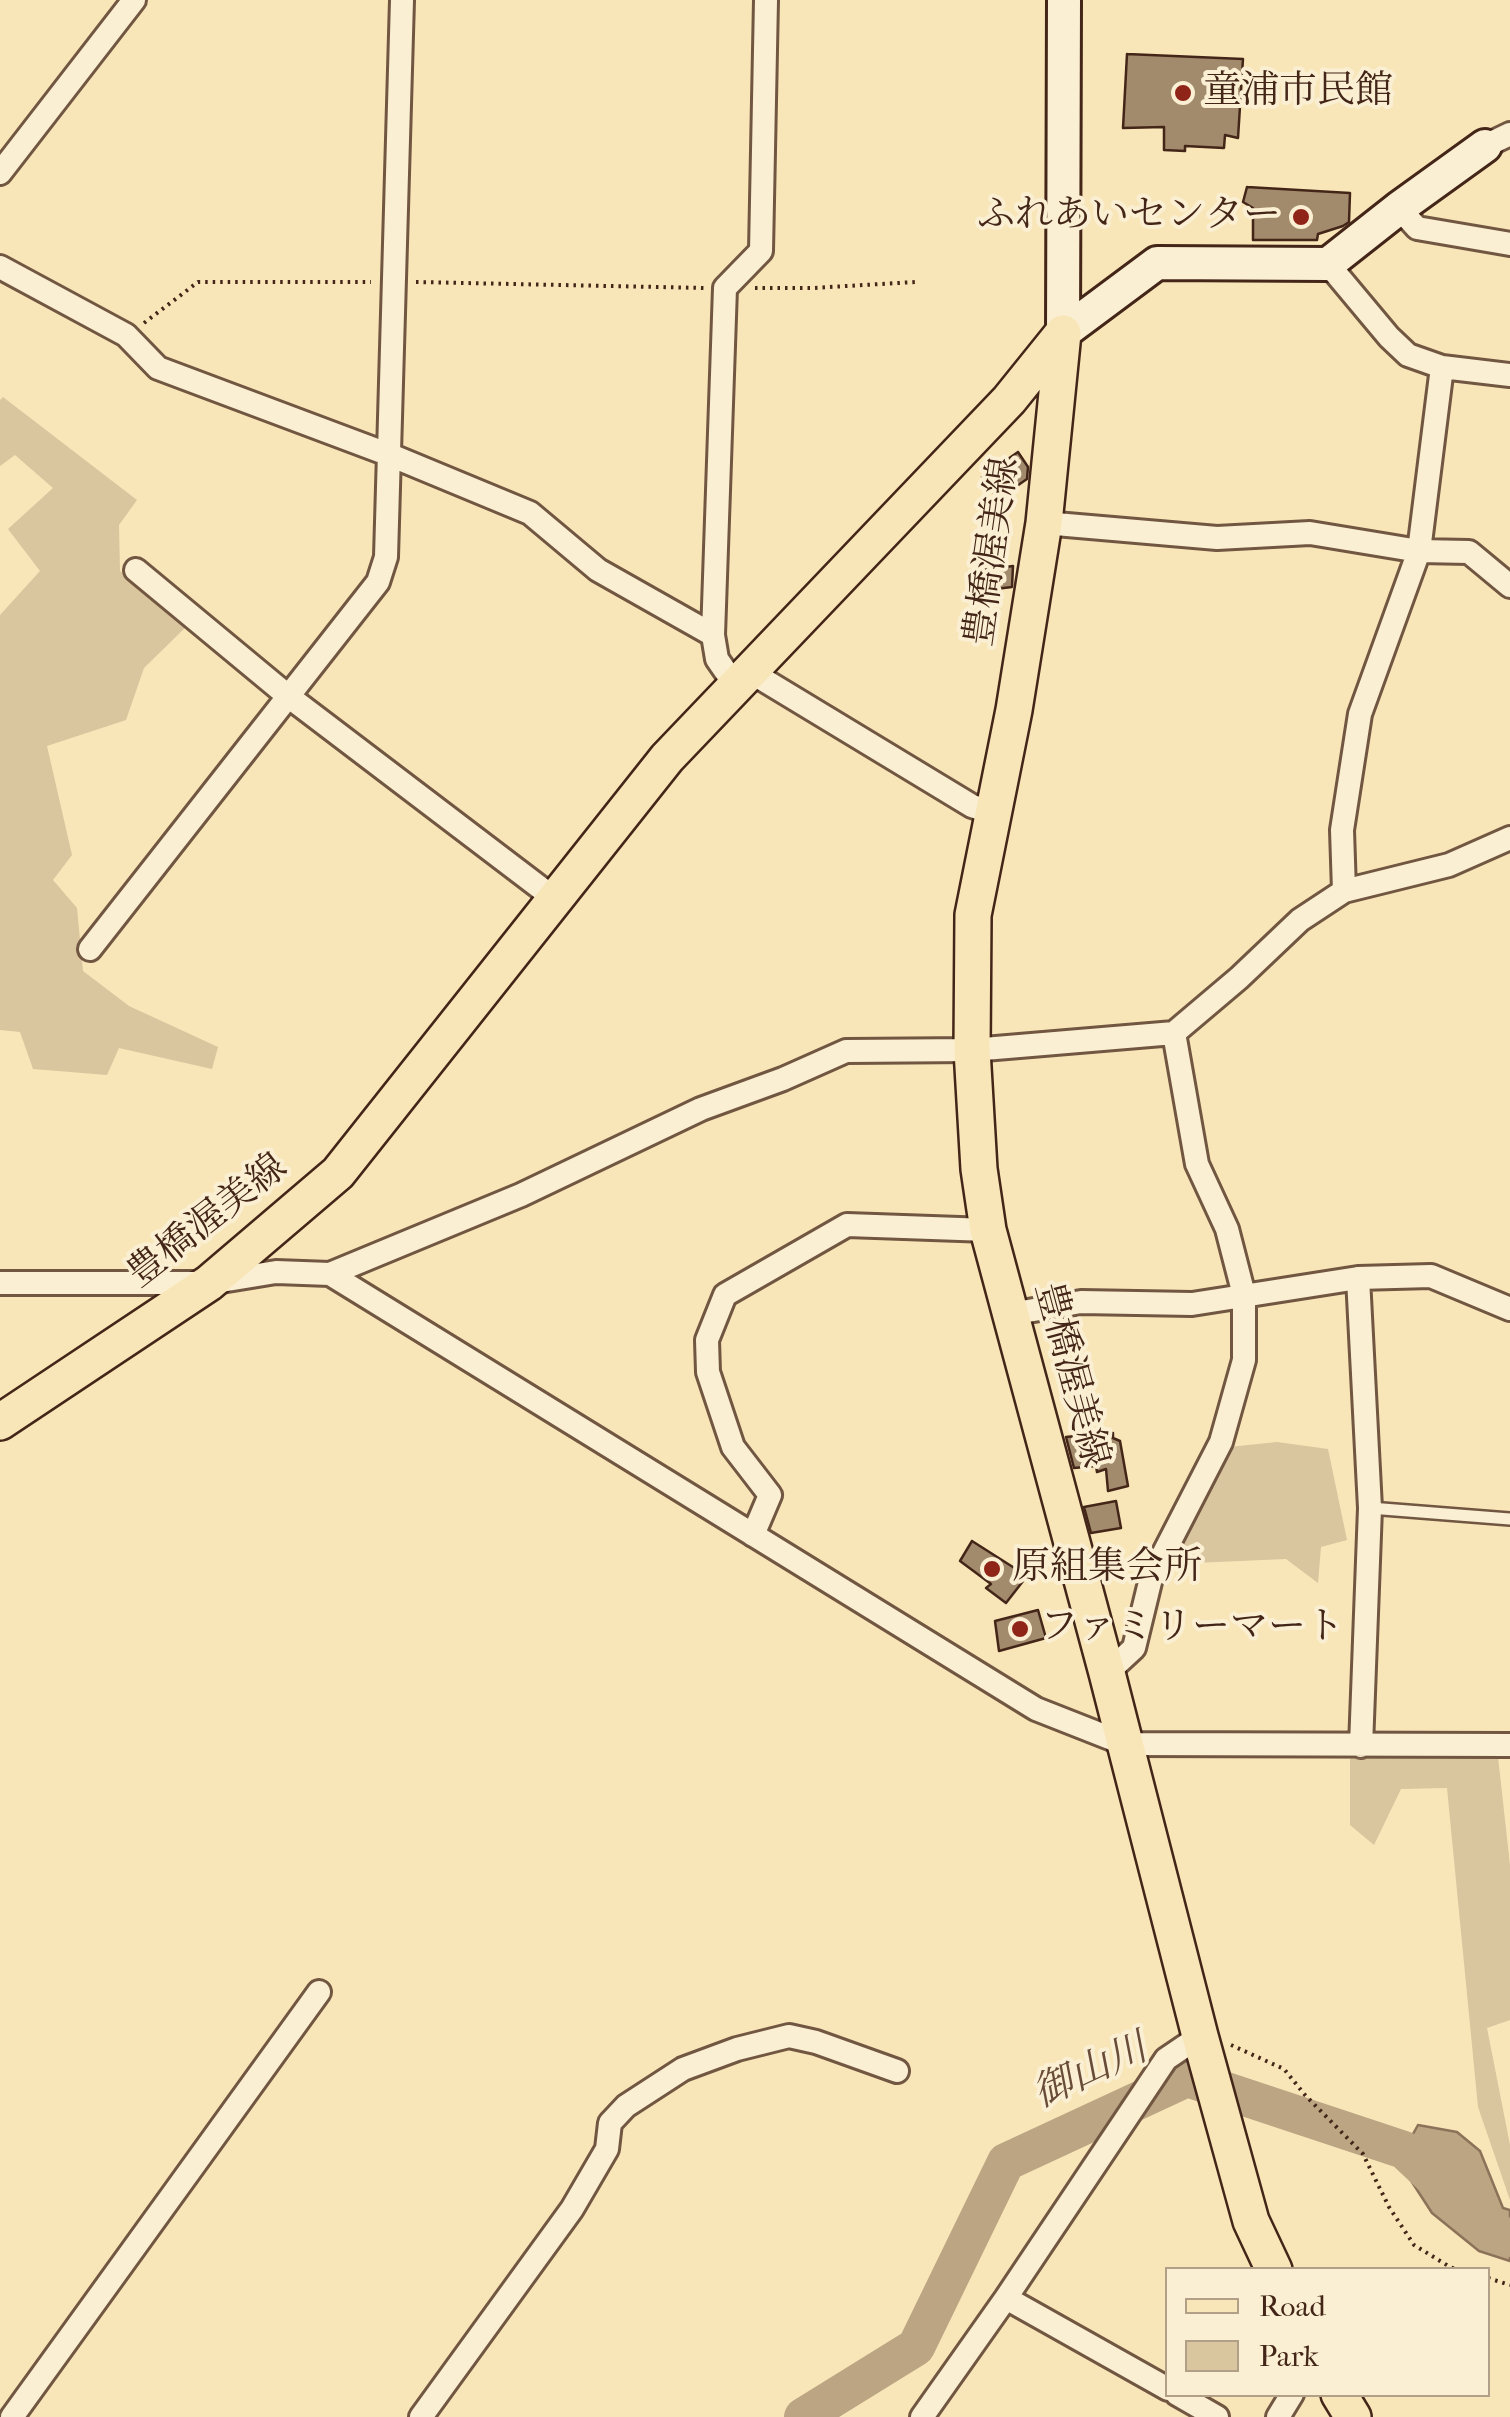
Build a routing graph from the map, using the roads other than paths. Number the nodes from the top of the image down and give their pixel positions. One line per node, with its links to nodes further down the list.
1 (134, 0): 6 (street)
2 (402, 0): 14 (street)
3 (766, 0): 19 (street)
4 (1064, 0): 11 (street)
5 (1498, 140): 7 (street)
6 (0, 172)
7 (1399, 208): 8 (street); 9 (street)
8 (1510, 244)
9 (1328, 264): 11 (street); 12 (street)
10 (0, 267): 14 (street)
11 (1063, 333): 15 (main road, 豊橋渥美線); 20 (main road, 豊橋渥美線)
12 (1442, 367): 13 (street); 16 (street)
13 (1510, 375)
14 (390, 455): 19 (street); 21 (street)
15 (1044, 523): 16 (street); 22 (main road, 豊橋渥美線)
16 (1419, 551): 18 (street); 24 (street)
17 (136, 570): 21 (street)
18 (1510, 586)
19 (713, 635): 20 (street)
20 (742, 678): 22 (street); 25 (main road, 豊橋渥美線)
21 (288, 696): 25 (street); 26 (street)
22 (993, 813): 28 (main road, 豊橋渥美線)
23 (1510, 838): 24 (street)
24 (1344, 891): 27 (street)
25 (555, 899): 33 (main road, 豊橋渥美線)
26 (90, 949)
27 (1174, 1033): 28 (street); 34 (street)
28 (972, 1050): 29 (main road, 豊橋渥美線); 30 (street)
29 (988, 1230): 36 (main road, 豊橋渥美線); 40 (street)
30 (330, 1274): 33 (street); 40 (street)
31 (1358, 1278): 34 (street); 35 (street); 38 (street)
32 (0, 1283): 33 (street)
33 (209, 1283): 37 (main road, 豊橋渥美線)
34 (1244, 1295): 36 (street); 41 (street)
35 (1510, 1310)
36 (1010, 1314): 41 (main road, 豊橋渥美線)
37 (0, 1422)
38 (1370, 1508): 39 (lane); 44 (street)
39 (1510, 1518)
40 (754, 1535): 42 (street)
41 (1107, 1673): 42 (main road, 豊橋渥美線)
42 (1125, 1744): 44 (street); 46 (main road, 豊橋渥美線)
43 (1510, 1745): 44 (street)
44 (1361, 1746)
45 (318, 1992): 52 (street)
46 (1201, 2042): 48 (main road, 豊橋渥美線); 49 (street)
47 (897, 2071): 53 (street)
48 (1273, 2267)
49 (1006, 2298): 50 (street); 54 (street)
50 (1165, 2387)
51 (1183, 2397): 55 (street)
52 (12, 2417)
53 (421, 2417)
54 (922, 2417)
55 (1217, 2417)

